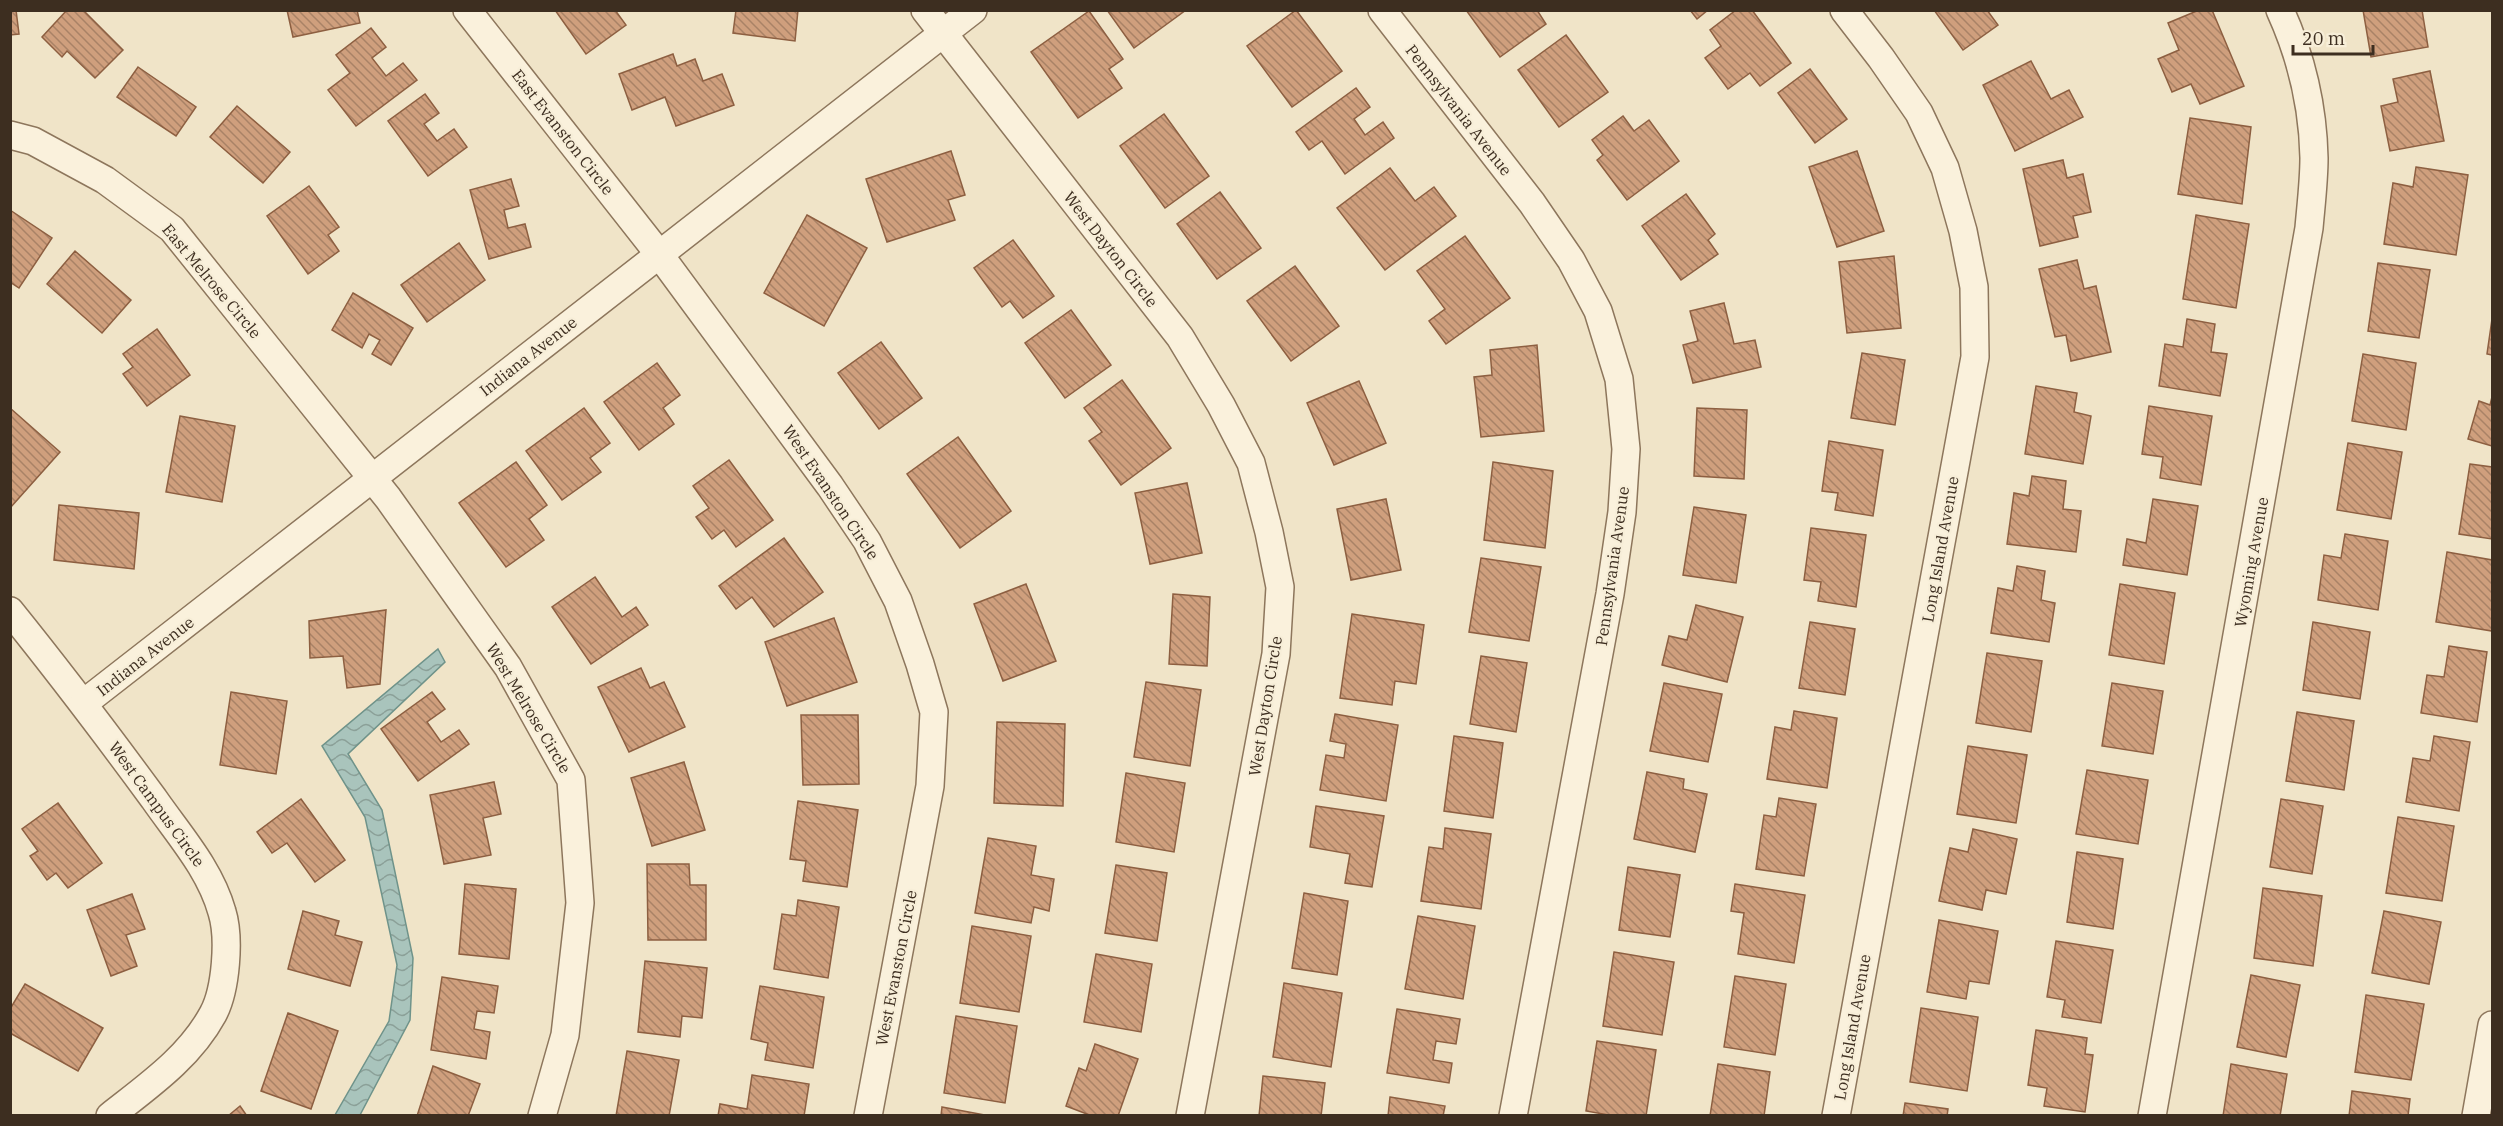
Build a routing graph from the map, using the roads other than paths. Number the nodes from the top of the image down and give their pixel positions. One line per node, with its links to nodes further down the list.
1 (466, 10): 9 (street, East Evanston Circle)
2 (925, 10): 7 (street, West Dayton Circle)
3 (973, 10): 7 (street, Indiana Avenue)
4 (1382, 10): 18 (street, Pennsylvania Avenue)
5 (1844, 10): 19 (street, Long Island Avenue)
6 (2280, 10): 20 (street, Wyoming Avenue)
7 (943, 34): 9 (street, Indiana Avenue); 17 (street, West Dayton Circle)
8 (10, 135): 10 (street, East Melrose Circle)
9 (659, 254): 10 (street, Indiana Avenue); 16 (street, West Evanston Circle)
10 (373, 477): 12 (street, Indiana Avenue); 15 (street, West Melrose Circle)
11 (10, 611): 12 (street, West Campus Circle)
12 (84, 703): 14 (street, West Campus Circle)
13 (2493, 1025): 21 (street)
14 (110, 1116)
15 (542, 1116)
16 (868, 1116)
17 (1190, 1116)
18 (1513, 1116)
19 (1836, 1116)
20 (2152, 1116)
21 (2476, 1116)

